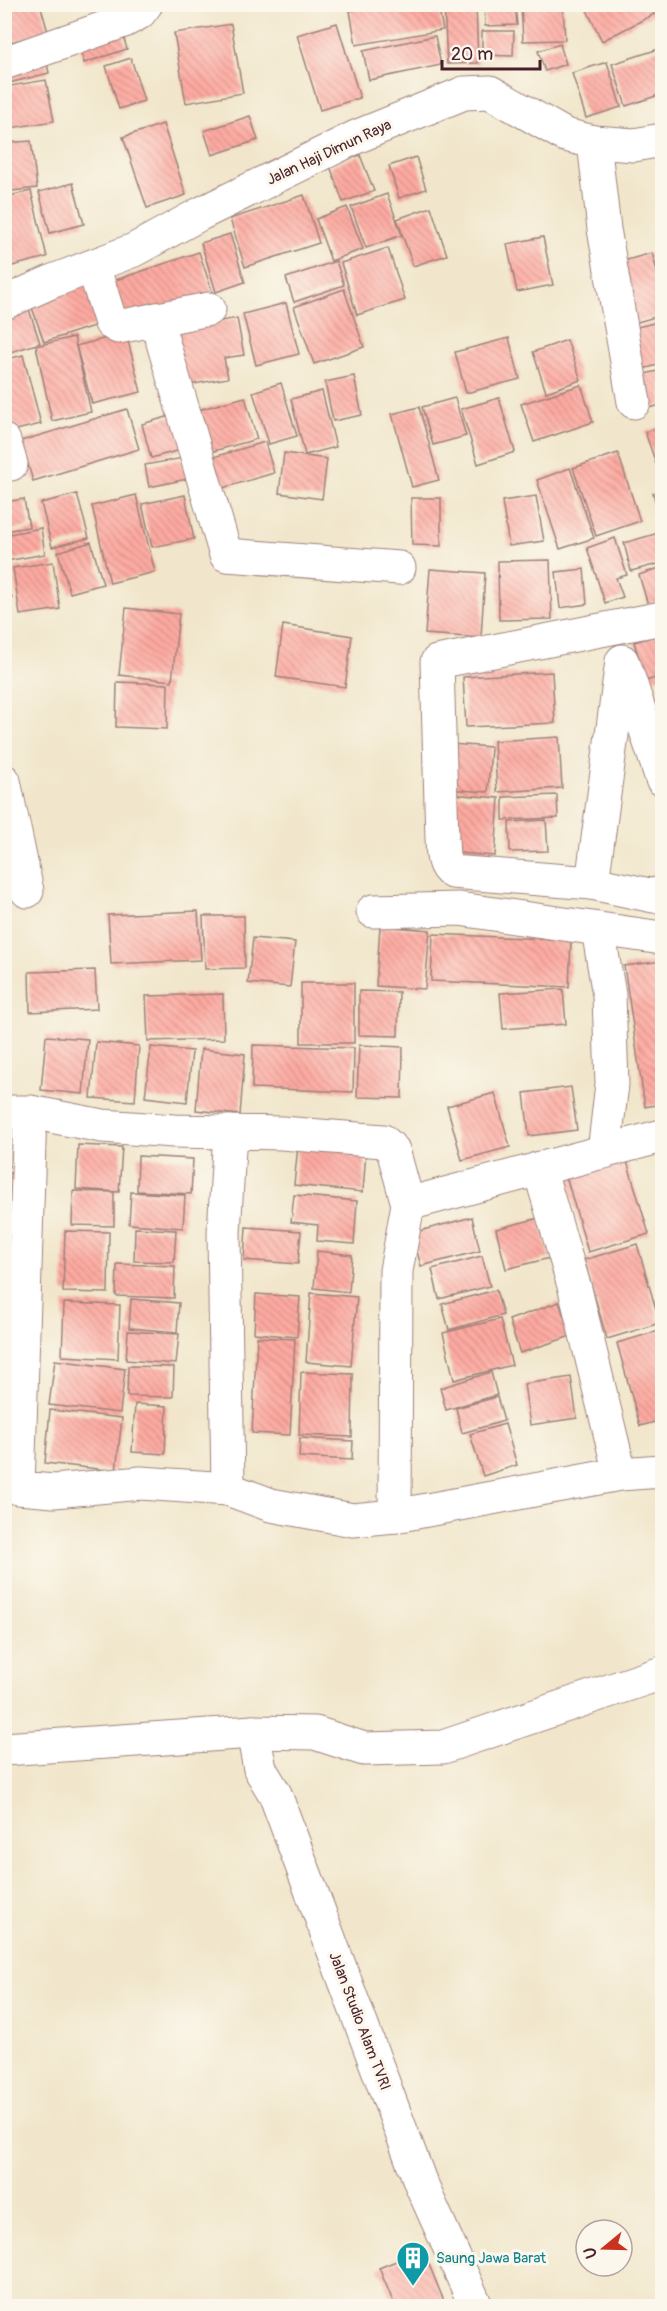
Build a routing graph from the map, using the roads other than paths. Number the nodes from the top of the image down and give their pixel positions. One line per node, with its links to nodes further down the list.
1 (146, 4): 2 (street)
2 (4, 63)
3 (663, 140): 4 (street, Jalan Haji Dimun Raya)
4 (594, 142): 5 (street, Jalan Haji Dimun Raya); 9 (street)
5 (93, 266): 6 (street, Jalan Haji Dimun Raya); 8 (street)
6 (5, 300)
7 (209, 309): 8 (street)
8 (156, 319): 10 (street)
9 (634, 402)
10 (399, 568)
11 (663, 618): 12 (street)
12 (610, 629): 13 (street); 16 (street)
13 (622, 661): 14 (street); 16 (street)
14 (663, 779)
15 (4, 781): 17 (street)
16 (592, 882): 18 (street)
17 (27, 891)
18 (663, 892)
19 (373, 911): 20 (street)
20 (598, 929): 21 (street); 25 (street)
21 (663, 938)
22 (17, 1112): 23 (street); 30 (street)
23 (230, 1132): 27 (street); 31 (street)
24 (663, 1136): 25 (street)
25 (604, 1152): 26 (street)
26 (539, 1168): 27 (street); 29 (street)
27 (408, 1204): 32 (street)
28 (663, 1471): 29 (street)
29 (620, 1474): 32 (street)
30 (11, 1487): 31 (street)
31 (228, 1489): 32 (street)
32 (395, 1516)
33 (663, 1673): 34 (street)
34 (253, 1732): 35 (street); 36 (street, Jalan Studio Alam TVRI)
35 (4, 1749)
36 (476, 2307)

